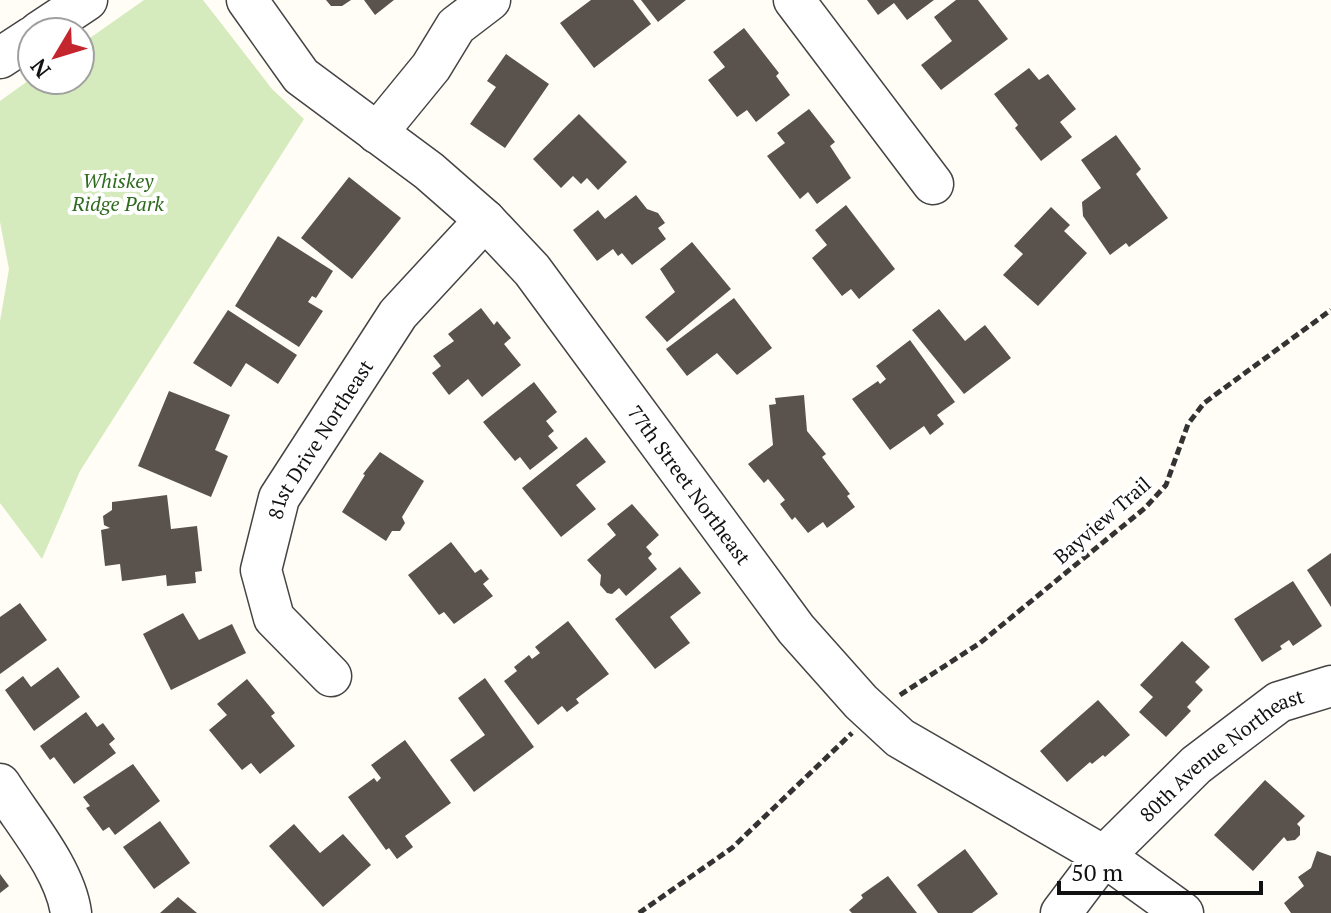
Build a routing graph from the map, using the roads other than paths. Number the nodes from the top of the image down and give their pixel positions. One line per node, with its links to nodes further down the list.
1 (87, 0): 5 (street)
2 (247, 0): 6 (street, 77th Street Northeast)
3 (490, 0): 6 (street)
4 (794, 0): 7 (street)
5 (63, 16)
6 (377, 133): 8 (street, 77th Street Northeast)
7 (933, 184)
8 (485, 220): 9 (street, 81st Drive Northeast); 12 (street, 77th Street Northeast)
9 (331, 676)
10 (1331, 686): 12 (street, 80th Avenue Northeast)
11 (0, 784): 13 (street)
12 (1104, 856): 14 (street, 80th Avenue Northeast); 15 (street, 77th Street Northeast)
13 (71, 913)
14 (1061, 913)
15 (1183, 913)

